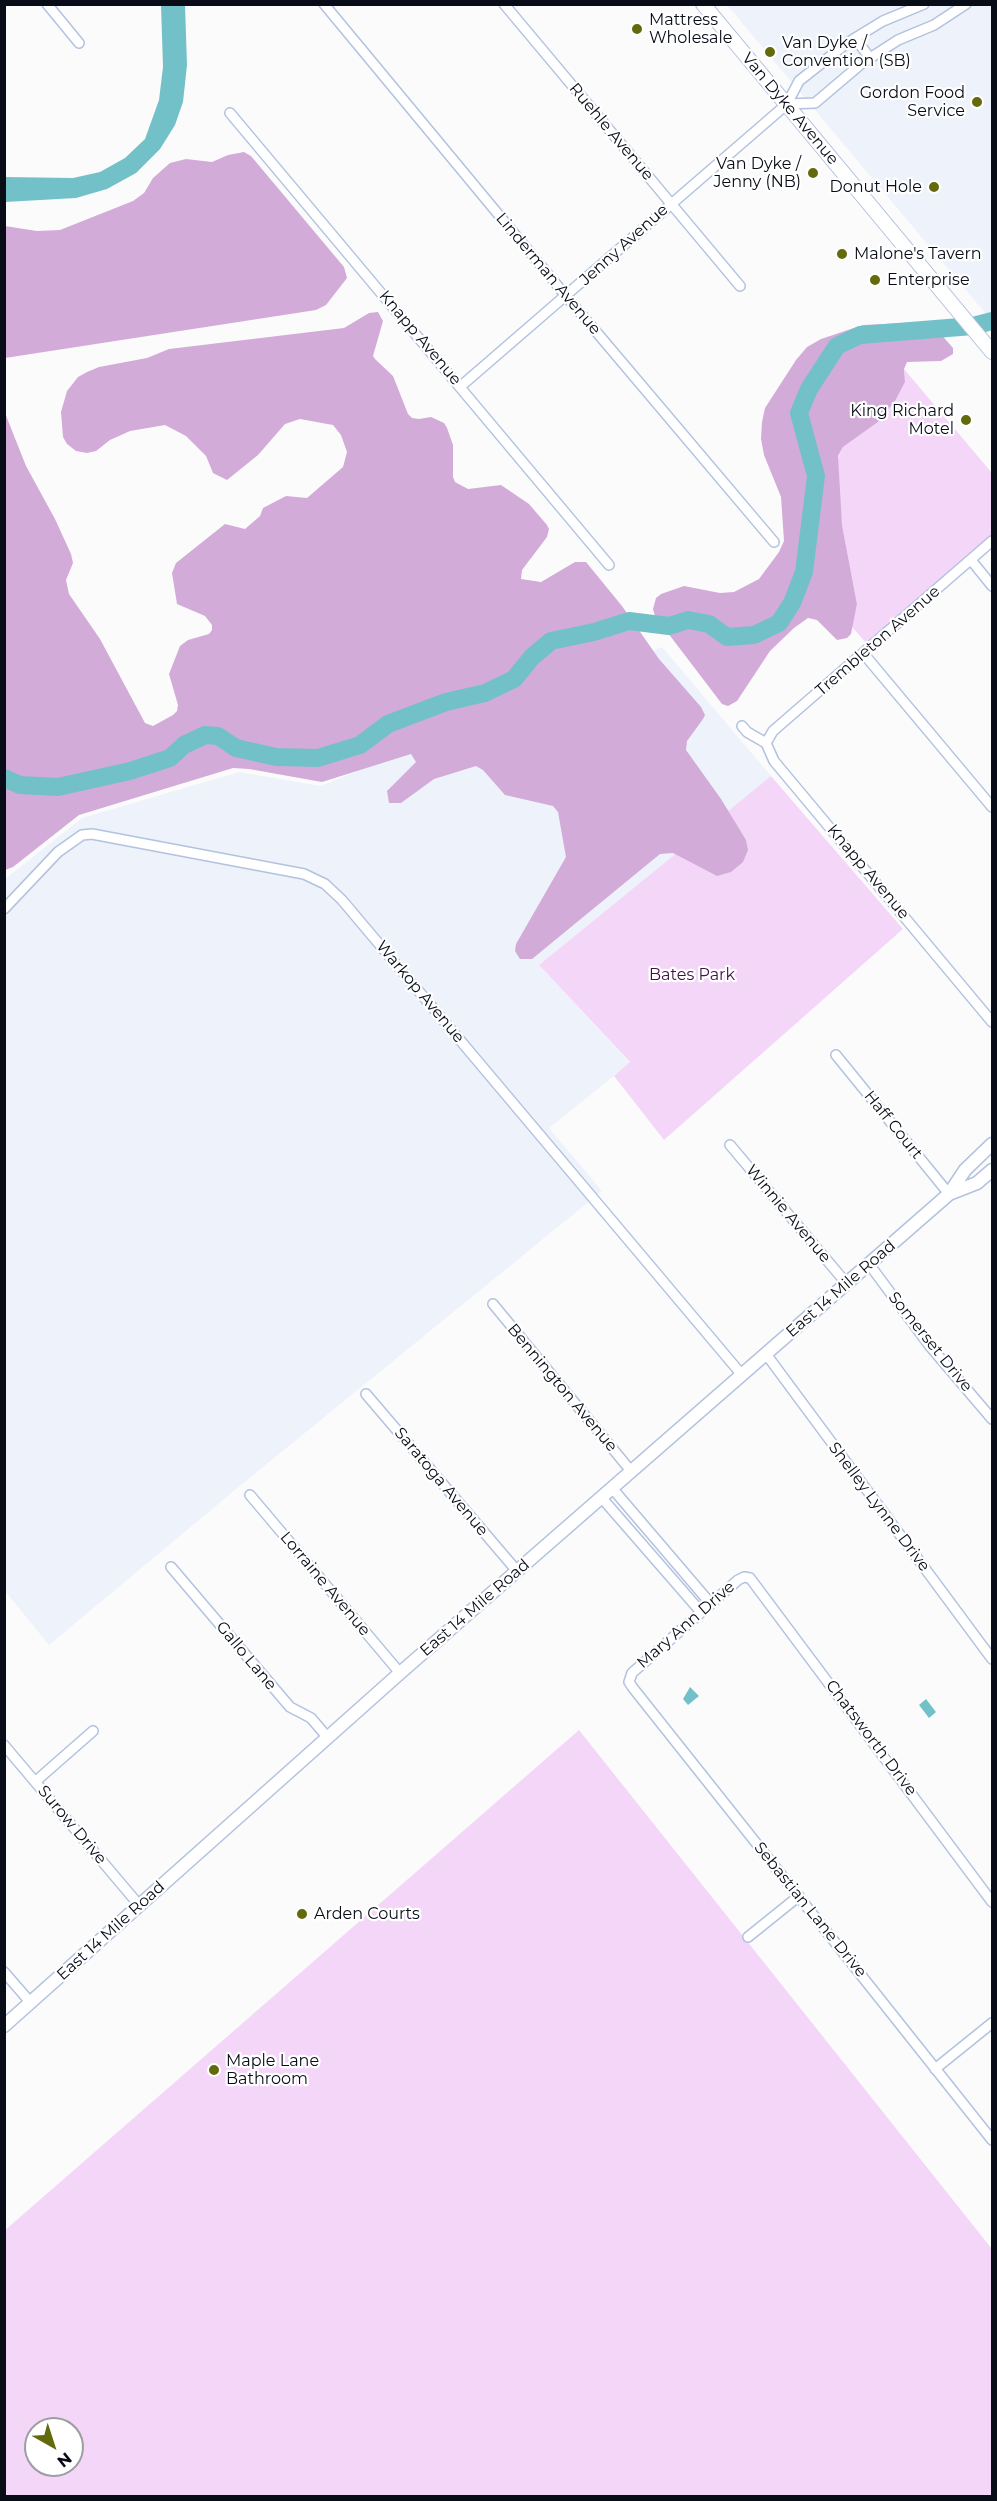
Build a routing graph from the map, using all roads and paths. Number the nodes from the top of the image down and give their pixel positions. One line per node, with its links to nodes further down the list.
1 (47, 4): 8 (street)
2 (324, 4): 14 (street, Linderman Avenue)
3 (504, 4): 12 (street, Ruehle Avenue)
4 (703, 4): 10 (main road, Van Dyke Avenue)
5 (924, 4): 7 (street, Jenny Avenue)
6 (959, 6): 9 (street)
7 (855, 38): 9 (street); 10 (street, Jenny Avenue)
8 (79, 43)
9 (870, 58): 10 (street)
10 (787, 104): 12 (street, Jenny Avenue); 15 (main road, Van Dyke Avenue)
11 (230, 113): 16 (street, Knapp Avenue)
12 (671, 203): 13 (street, Ruehle Avenue); 14 (street, Jenny Avenue)
13 (740, 286)
14 (566, 296): 16 (street, Jenny Avenue); 18 (street, Linderman Avenue)
15 (990, 349)
16 (461, 386): 20 (street, Knapp Avenue)
17 (993, 541): 19 (street, Trembleton Avenue)
18 (774, 542)
19 (971, 560): 21 (street); 22 (street, Trembleton Avenue)
20 (609, 565)
21 (993, 586)
22 (863, 653): 24 (street, Trembleton Avenue); 25 (street)
23 (742, 726): 24 (street, Knapp Avenue)
24 (766, 743): 27 (street, Knapp Avenue)
25 (993, 807)
26 (4, 909): 37 (street, Warkop Avenue)
27 (993, 1022)
28 (836, 1055): 32 (street, Haff Court)
29 (993, 1144): 32 (main road, East 14 Mile Road)
30 (730, 1145): 34 (street, Winnie Avenue)
31 (993, 1170): 32 (main road, East 14 Mile Road)
32 (949, 1194): 33 (main road, East 14 Mile Road)
33 (869, 1264): 34 (main road, East 14 Mile Road); 39 (street, Somerset Drive)
34 (847, 1284): 36 (main road, East 14 Mile Road)
35 (493, 1304): 40 (street, Bennington Avenue)
36 (766, 1354): 37 (main road, East 14 Mile Road); 49 (street, Shelley Lynne Drive)
37 (742, 1375): 40 (main road, East 14 Mile Road)
38 (366, 1394): 45 (street, Saratoga Avenue)
39 (993, 1419)
40 (631, 1471): 41 (main road, East 14 Mile Road)
41 (612, 1488): 43 (main road, East 14 Mile Road); 47 (street)
42 (250, 1495): 50 (street, Lorraine Avenue)
43 (601, 1497): 45 (main road, East 14 Mile Road); 48 (street)
44 (171, 1567): 53 (street, Gallo Lane)
45 (517, 1571): 50 (main road, East 14 Mile Road)
46 (747, 1577): 47 (street, Mary Ann Drive); 57 (street, Chatsworth Drive)
47 (711, 1604): 48 (street, Mary Ann Drive)
48 (701, 1612): 51 (street, Mary Ann Drive)
49 (993, 1659)
50 (400, 1673): 53 (main road, East 14 Mile Road)
51 (629, 1678): 56 (street, Sebastian Lane Drive)
52 (93, 1731): 55 (street)
53 (328, 1738): 58 (main road, East 14 Mile Road)
54 (4, 1744): 55 (street, Surow Drive)
55 (36, 1781): 58 (street, Surow Drive)
56 (799, 1896): 59 (street); 64 (street, Sebastian Lane Drive)
57 (993, 1902)
58 (139, 1905): 61 (main road, East 14 Mile Road)
59 (748, 1937)
60 (4, 1972): 61 (street)
61 (30, 2003): 63 (main road, East 14 Mile Road)
62 (993, 2023): 64 (street)
63 (4, 2026)
64 (935, 2069): 65 (street, Sebastian Lane Drive)
65 (993, 2140)

